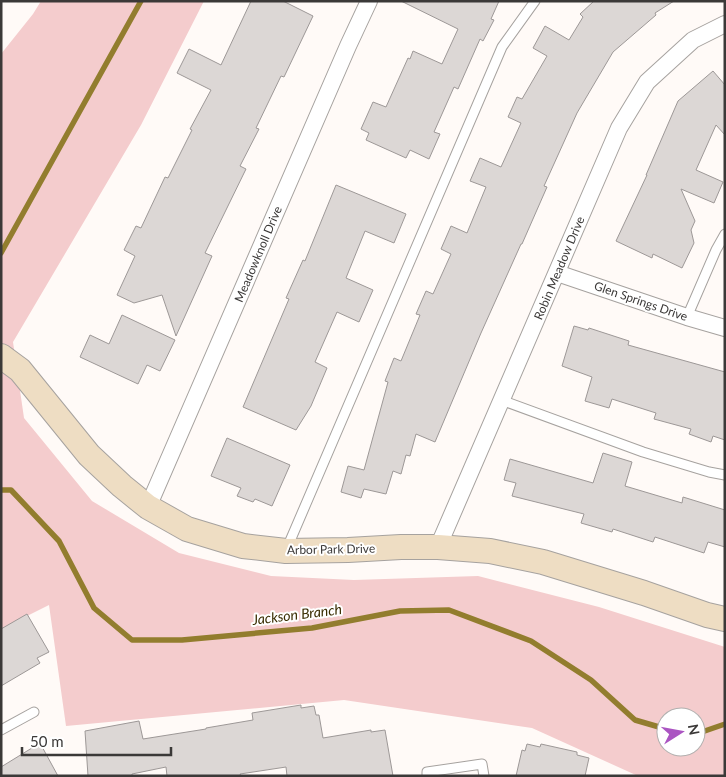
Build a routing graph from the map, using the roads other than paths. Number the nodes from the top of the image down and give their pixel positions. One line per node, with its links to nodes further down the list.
1 (370, 1): 11 (street, Meadowknoll Drive)
2 (535, 1): 13 (lane)
3 (725, 24): 5 (street, Robin Meadow Drive)
4 (725, 234): 6 (lane)
5 (557, 272): 6 (street, Glen Springs Drive); 9 (street, Robin Meadow Drive)
6 (687, 317): 7 (street, Glen Springs Drive)
7 (725, 328)
8 (1, 356): 11 (street, Arbor Park Drive)
9 (501, 400): 10 (lane); 12 (street, Robin Meadow Drive)
10 (725, 475)
11 (148, 507): 13 (street, Arbor Park Drive)
12 (438, 547): 13 (street, Arbor Park Drive); 14 (street, Arbor Park Drive)
13 (286, 551)
14 (725, 618)
15 (34, 712): 16 (lane)
16 (1, 730)
17 (427, 776): 18 (lane)
18 (484, 776)

